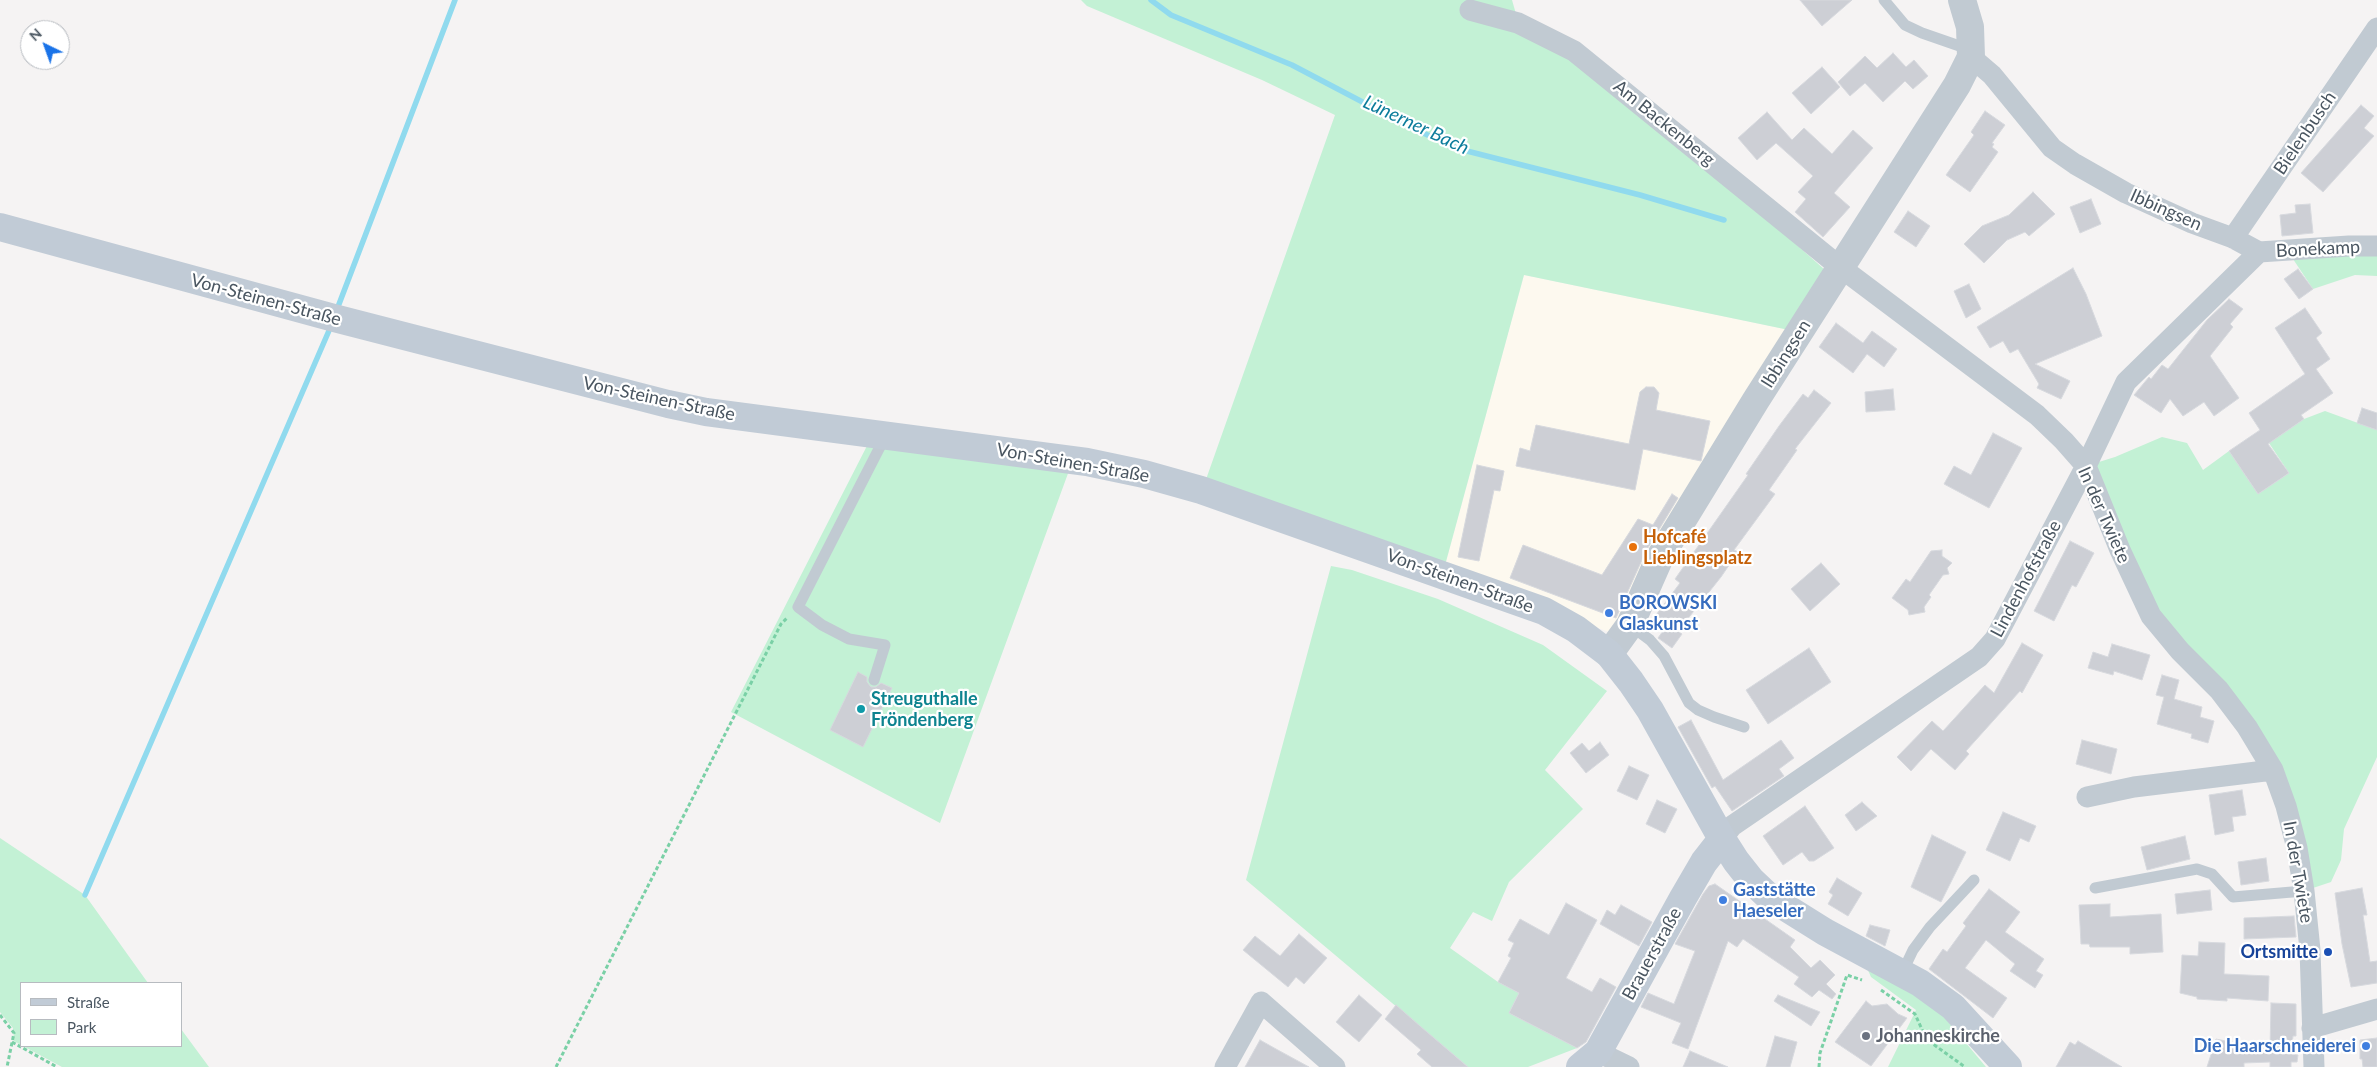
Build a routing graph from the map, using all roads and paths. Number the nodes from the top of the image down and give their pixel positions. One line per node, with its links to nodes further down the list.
1 (1884, 0): 5 (lane)
2 (1962, 0): 5 (street)
3 (1470, 10): 10 (street, Am Backenberg)
4 (2377, 28): 7 (street, Bielenbusch)
5 (1971, 54): 7 (street, Ibbingsen); 10 (street, Ibbingsen)
6 (0, 227): 11 (main road, Von-Steinen-Straße)
7 (2233, 238): 9 (street, Ibbingsen)
8 (2377, 246): 9 (street, Bonekamp)
9 (2259, 252): 12 (street, Lindenhofstraße)
10 (1840, 267): 12 (street, In der Twiete); 14 (street, Ibbingsen)
11 (886, 435): 13 (lane); 15 (main road, Von-Steinen-Straße)
12 (2086, 466): 18 (street, In der Twiete); 20 (street, Lindenhofstraße)
13 (798, 607): 16 (lane); 36 (path)
14 (1630, 625): 15 (street, Ibbingsen); 17 (lane)
15 (1609, 654): 20 (main road, Von-Steinen-Straße)
16 (874, 680)
17 (1744, 727)
18 (2273, 770): 19 (street); 23 (street, In der Twiete)
19 (2086, 797)
20 (1722, 839): 24 (main road, Von-Steinen-Straße); 33 (main road, Brauerstraße)
21 (1974, 880): 24 (lane)
22 (2095, 888): 23 (lane)
23 (2304, 891): 29 (street, In der Twiete)
24 (1902, 973): 42 (main road, Von-Steinen-Straße)
25 (1870, 982): 40 (path)
26 (1878, 988): 41 (path)
27 (2377, 1009): 29 (street)
28 (0, 1014): 30 (path)
29 (2312, 1028): 43 (street, In der Twiete)
30 (12, 1042): 31 (path); 34 (path)
31 (20, 1046)
32 (21, 1047): 35 (path)
33 (1589, 1060): 39 (street)
34 (7, 1067)
35 (57, 1067)
36 (556, 1067)
37 (1225, 1067): 38 (street)
38 (1336, 1067)
39 (1629, 1067)
40 (1819, 1067)
41 (1965, 1067)
42 (2008, 1067)
43 (2314, 1067)

